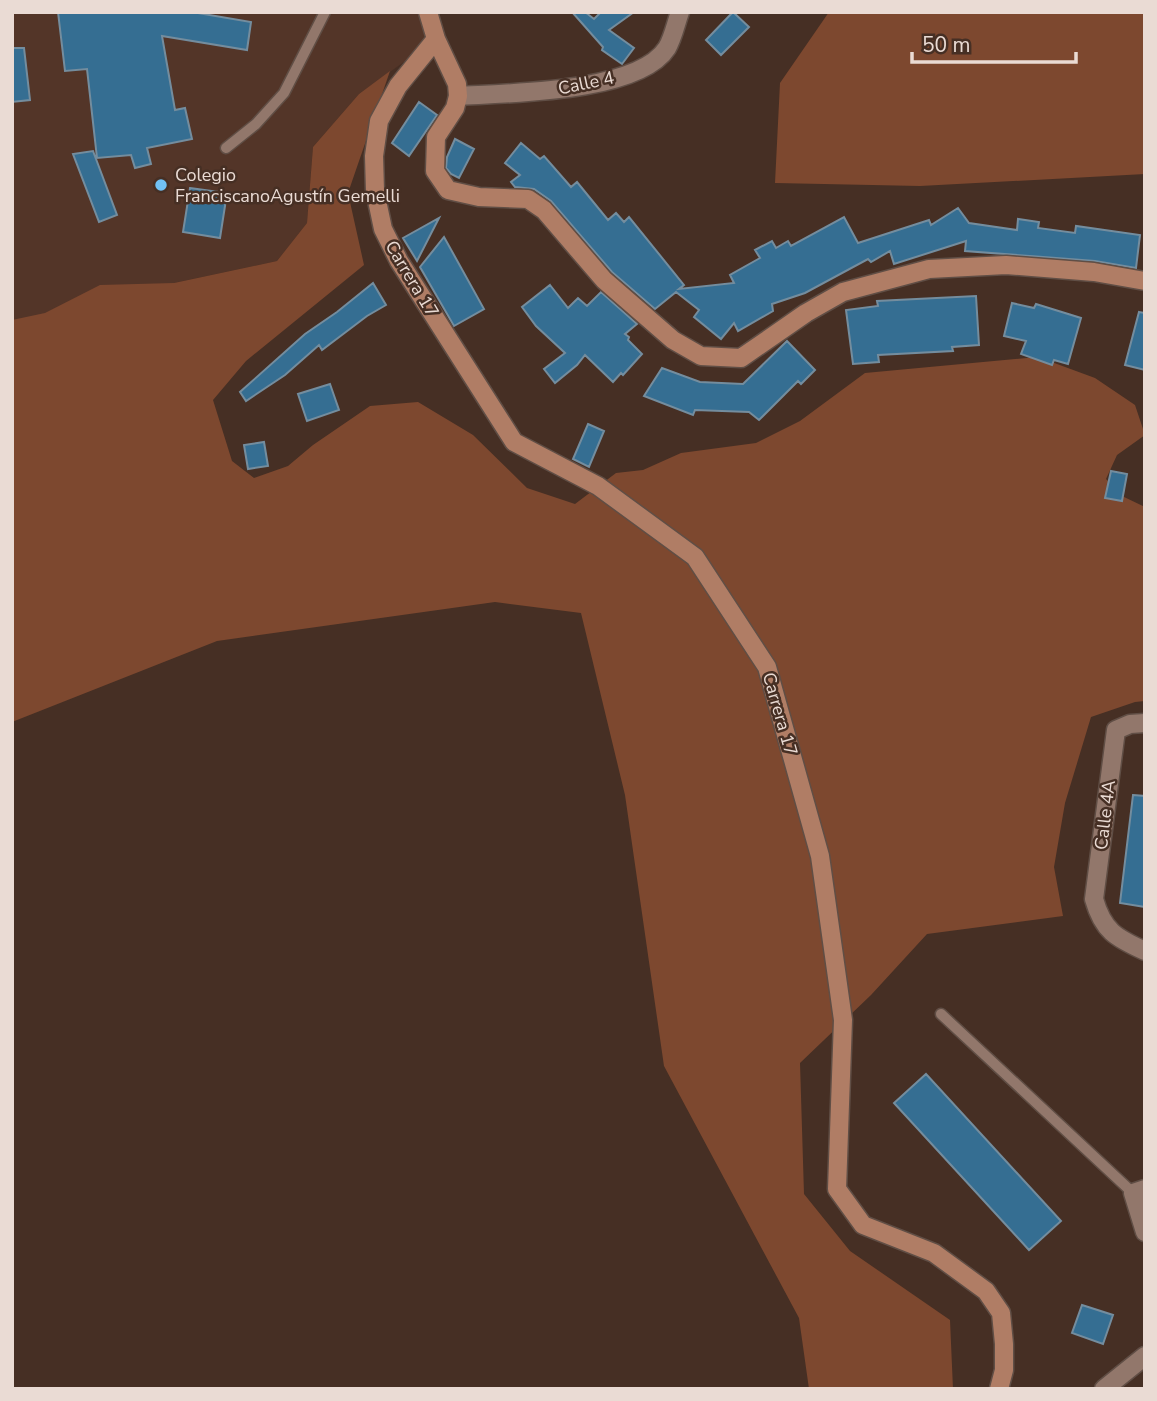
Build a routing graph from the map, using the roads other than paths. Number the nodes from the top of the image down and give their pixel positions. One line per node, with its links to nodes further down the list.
1 (325, 12): 6 (lane)
2 (428, 12): 4 (street)
3 (680, 12): 5 (street, Calle 4)
4 (436, 39): 5 (street); 14 (street, Carrera 17)
5 (458, 96): 7 (street)
6 (226, 148)
7 (1145, 281)
8 (1145, 723): 9 (street, Calle 4A)
9 (1145, 951)
10 (941, 1014): 11 (lane)
11 (1139, 1191): 12 (street)
12 (1145, 1232)
13 (1145, 1356): 15 (street)
14 (999, 1389)
15 (1104, 1389)

